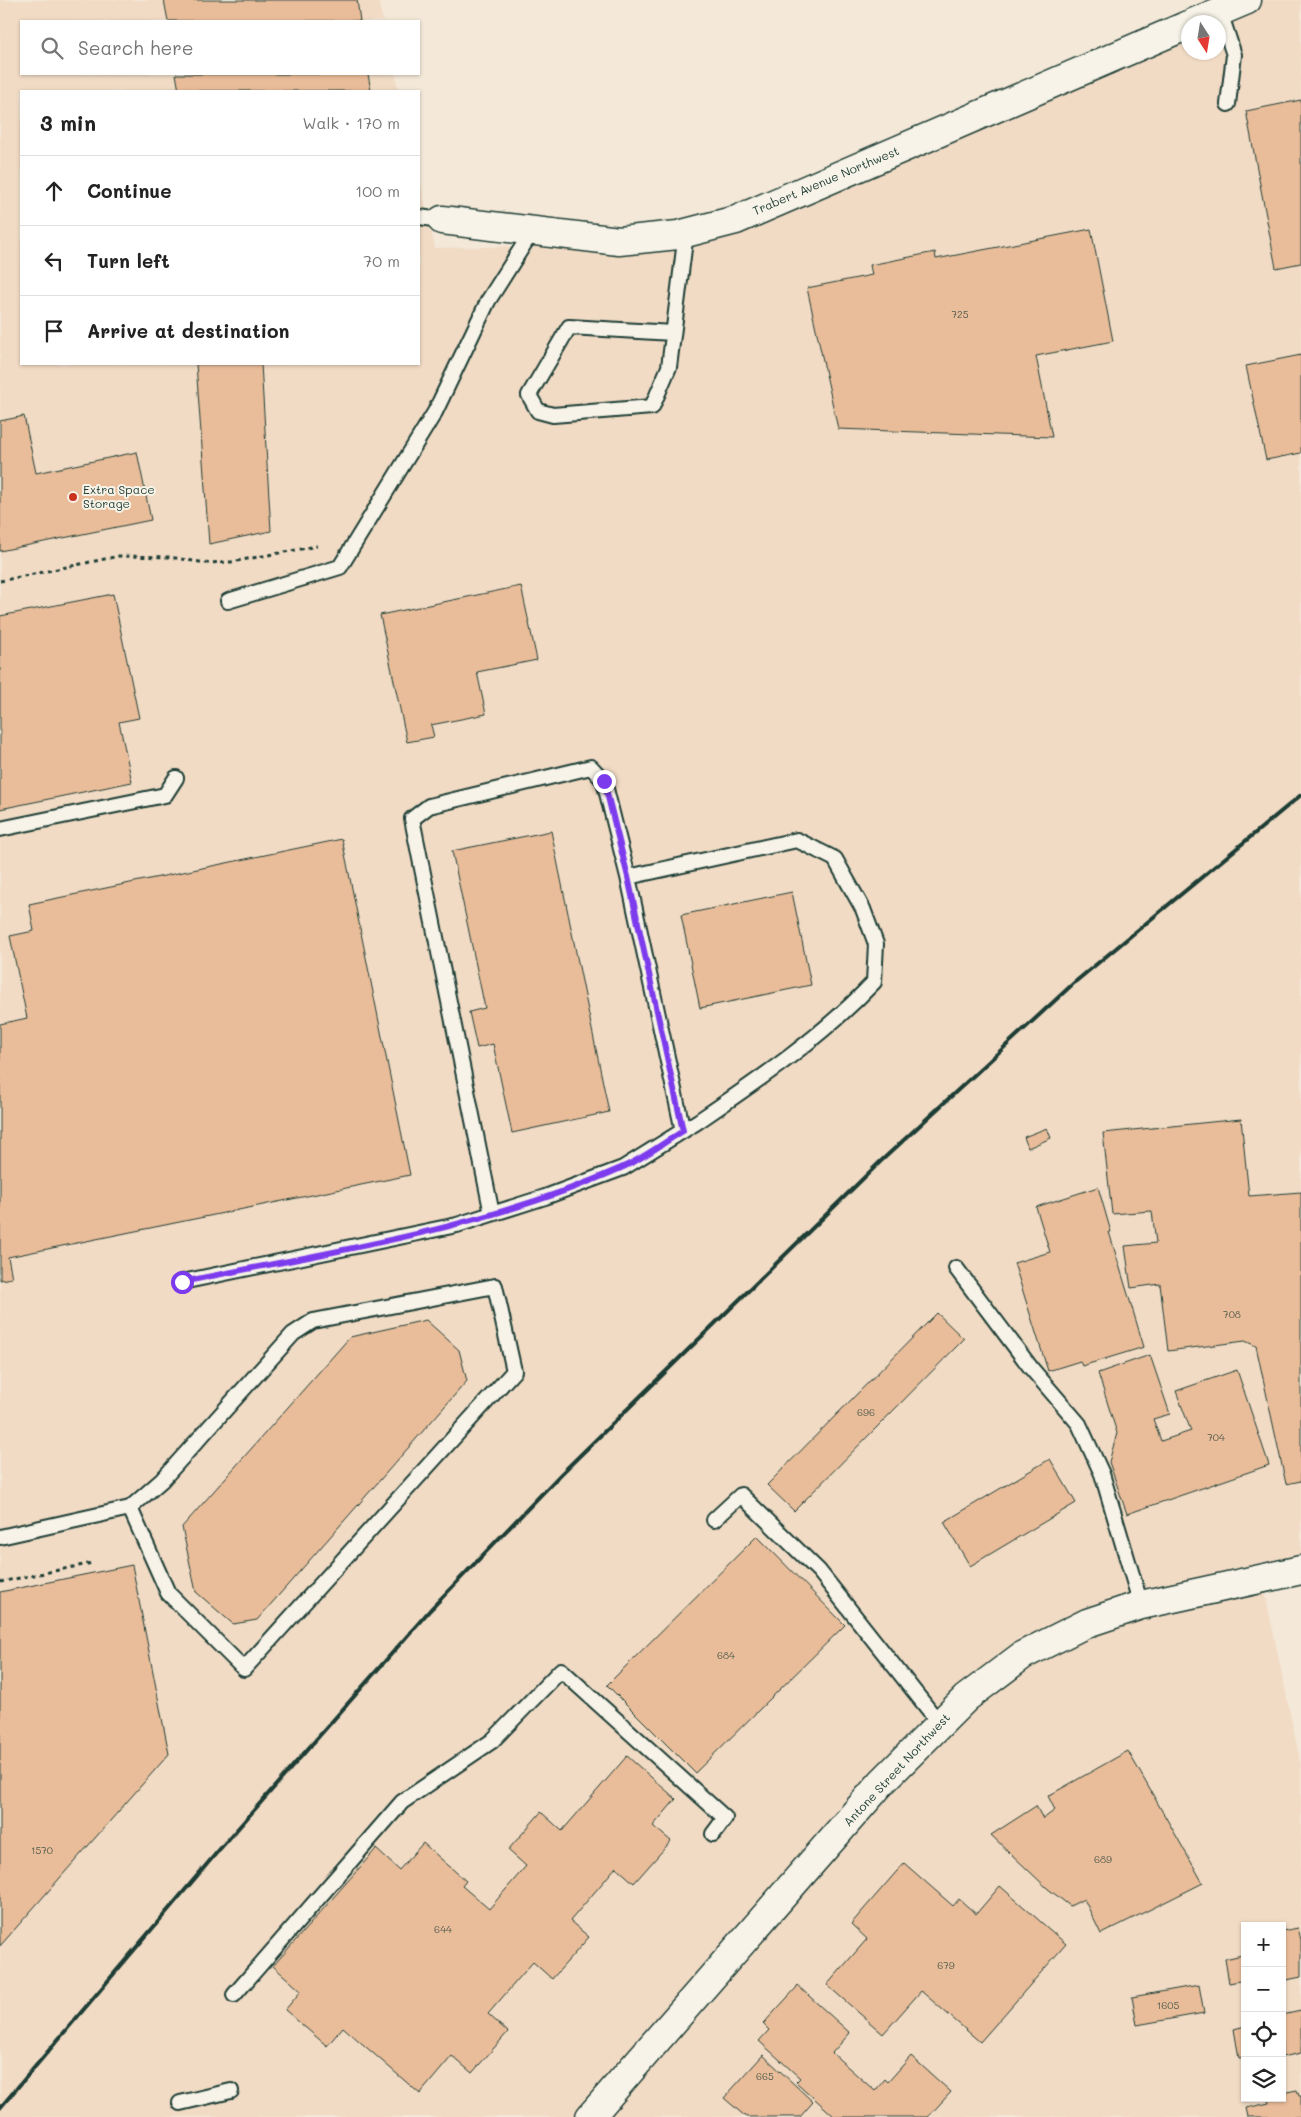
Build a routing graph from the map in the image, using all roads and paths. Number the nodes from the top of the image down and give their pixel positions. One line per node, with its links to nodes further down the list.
1 (1247, 0): 2 (street)
2 (1220, 12): 3 (street); 5 (lane)
3 (1212, 15)
4 (1181, 28): 8 (street, Trabert Avenue Northwest)
5 (1228, 104)
6 (430, 218): 7 (street, Trabert Avenue Northwest)
7 (532, 230): 8 (street, Trabert Avenue Northwest); 12 (lane)
8 (686, 233): 9 (lane)
9 (673, 334): 9 (lane)
10 (324, 543): 11 (path)
11 (0, 581)
12 (228, 601)
13 (176, 778): 14 (lane)
14 (0, 829)
15 (628, 877): 16 (lane); 16 (lane); 17 (lane)
16 (683, 1131): 17 (lane)
17 (492, 1214): 19 (lane)
18 (956, 1268): 26 (lane)
19 (182, 1282)
20 (130, 1508): 20 (lane); 22 (lane)
21 (714, 1520): 27 (lane)
22 (0, 1537)
23 (93, 1562): 25 (path)
24 (1300, 1578): 26 (street, Antone Street Northwest)
25 (0, 1582)
26 (1141, 1604): 27 (street, Antone Street Northwest)
27 (940, 1724): 32 (street, Antone Street Northwest)
28 (713, 1834): 29 (lane)
29 (234, 1996)
30 (231, 2091): 31 (lane)
31 (180, 2103)
32 (592, 2116)

